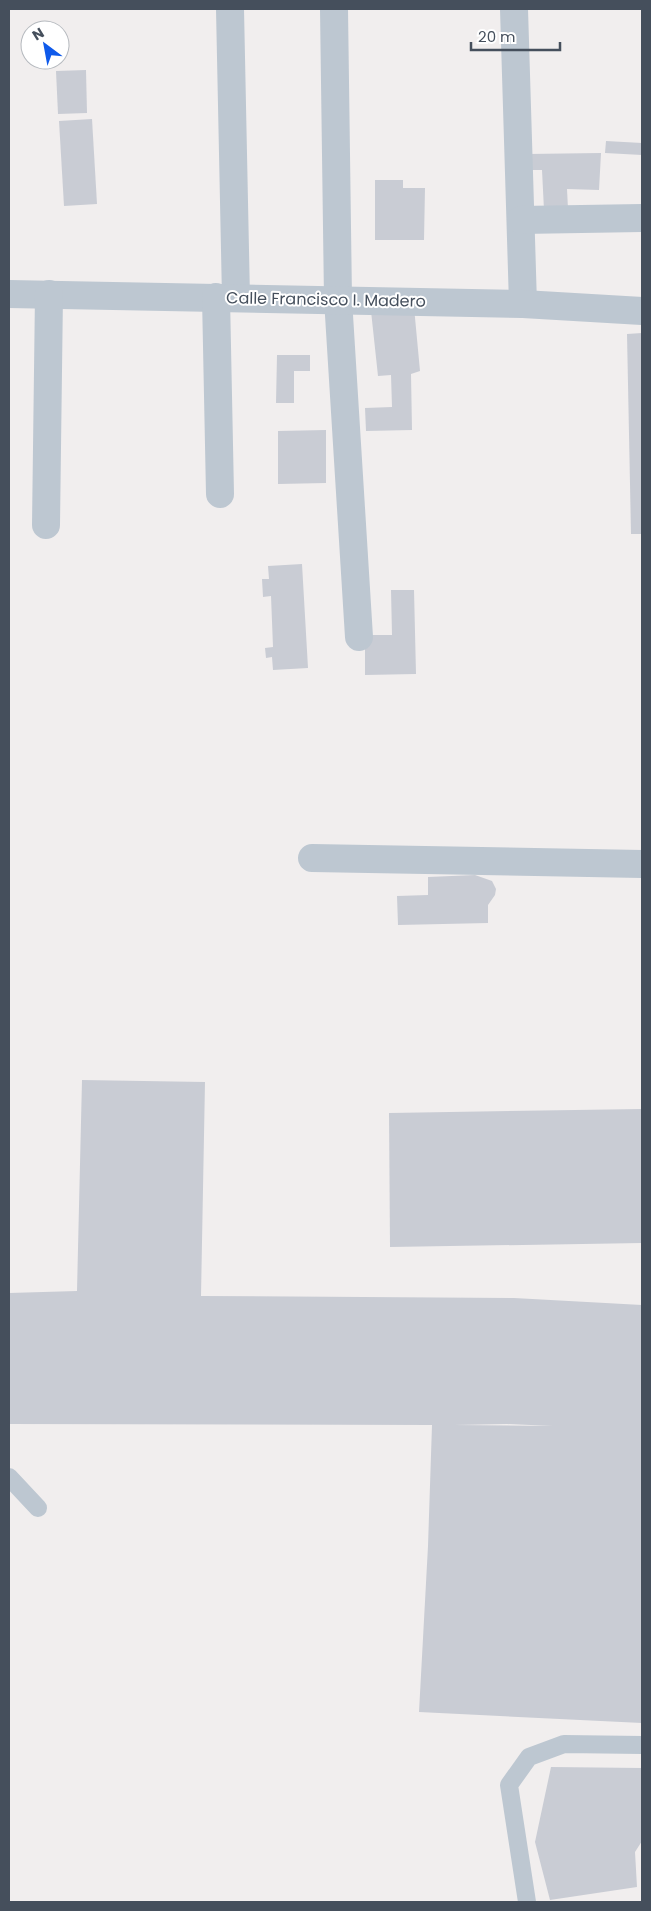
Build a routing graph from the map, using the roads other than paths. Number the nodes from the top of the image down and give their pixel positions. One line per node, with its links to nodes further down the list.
1 (230, 9): 8 (street)
2 (334, 9): 9 (street)
3 (514, 9): 5 (street)
4 (642, 218): 5 (street)
5 (521, 220): 10 (street)
6 (9, 294): 7 (street, Calle Francisco I. Madero)
7 (49, 294): 8 (street, Calle Francisco I. Madero); 13 (street)
8 (226, 297): 9 (street, Calle Francisco I. Madero); 12 (street)
9 (338, 300): 10 (street, Calle Francisco I. Madero); 14 (street)
10 (523, 304): 11 (street, Calle Francisco I. Madero)
11 (642, 311)
12 (220, 494)
13 (46, 525)
14 (359, 637)
15 (312, 858): 16 (street)
16 (642, 864)
17 (9, 1477): 18 (lane)
18 (38, 1508)
19 (642, 1745): 20 (lane)
20 (527, 1902)

